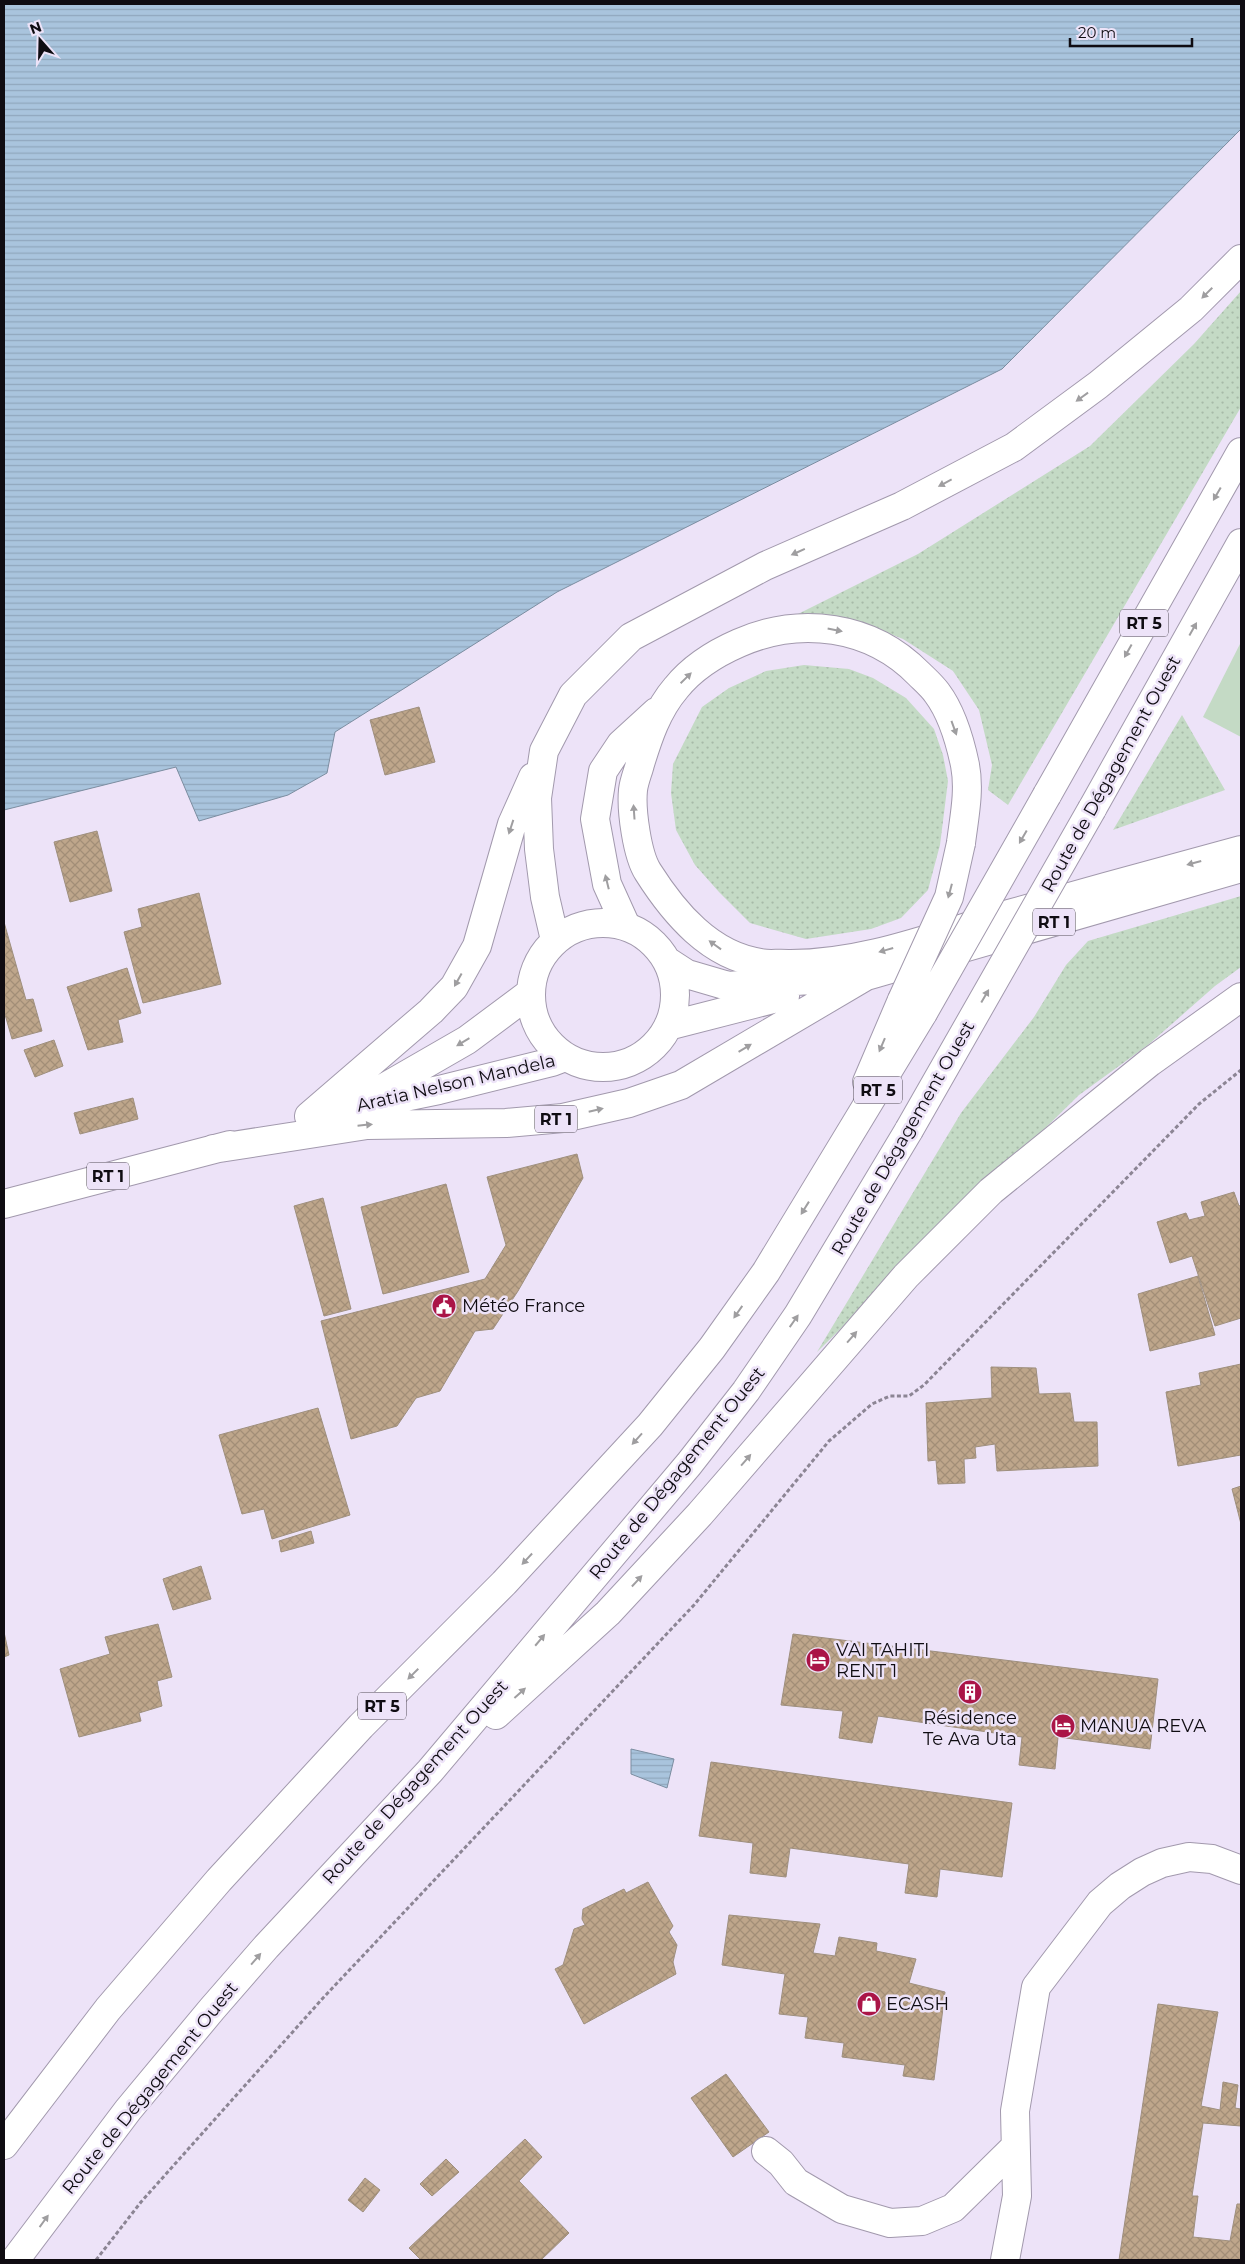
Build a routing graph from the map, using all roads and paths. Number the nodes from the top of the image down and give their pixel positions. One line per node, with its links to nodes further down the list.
1 (1241, 259): 5 (main road, one-way to 5)
2 (1241, 452): 14 (main road, RT 5, one-way to 14, bridge)
3 (1241, 543): 22 (main road, Route de Dégagement Ouest / RT 5, one-way to 3, bridge)
4 (667, 702): 6 (main road, one-way to 4); 8 (main road, one-way to 4); 14 (main road, one-way to 14, bridge)
5 (544, 750): 9 (main road); 19 (main road, one-way to 19)
6 (1241, 850)
7 (1241, 868): 11 (main road, RT 1)
8 (626, 926): 9 (main road, Aratia Nelson Mandela / RT 1); 10 (main road, Aratia Nelson Mandela / RT 1)
9 (555, 940): 12 (main road, Aratia Nelson Mandela / RT 1)
10 (667, 961): 11 (main road, RT 1); 15 (main road, Aratia Nelson Mandela / RT 1)
11 (866, 976): 15 (main road, RT 1); 20 (main road, RT 1, one-way to 11)
12 (530, 993): 16 (main road, Aratia Nelson Mandela / RT 1); 18 (main road, Aratia Nelson Mandela / RT 1, one-way to 18)
13 (1241, 997): 22 (main road, one-way to 13)
14 (912, 1007): 24 (main road, RT 5, one-way to 24)
15 (668, 1026): 16 (main road, Aratia Nelson Mandela / RT 1)
16 (565, 1056): 18 (main road, Aratia Nelson Mandela / RT 1)
17 (1241, 1070): 28 (path)
18 (346, 1109): 19 (main road, Aratia Nelson Mandela / RT 1)
19 (298, 1126): 20 (main road, Aratia Nelson Mandela / RT 1)
20 (213, 1149): 21 (main road, Aratia Nelson Mandela / RT 1)
21 (4, 1204)
22 (430, 1771): 27 (main road, Route de Dégagement Ouest / RT 5, one-way to 22)
23 (1241, 1870): 25 (main road)
24 (4, 2146)
25 (1015, 2147): 26 (main road); 29 (main road)
26 (766, 2151)
27 (15, 2260)
28 (96, 2260)
29 (1005, 2260)

